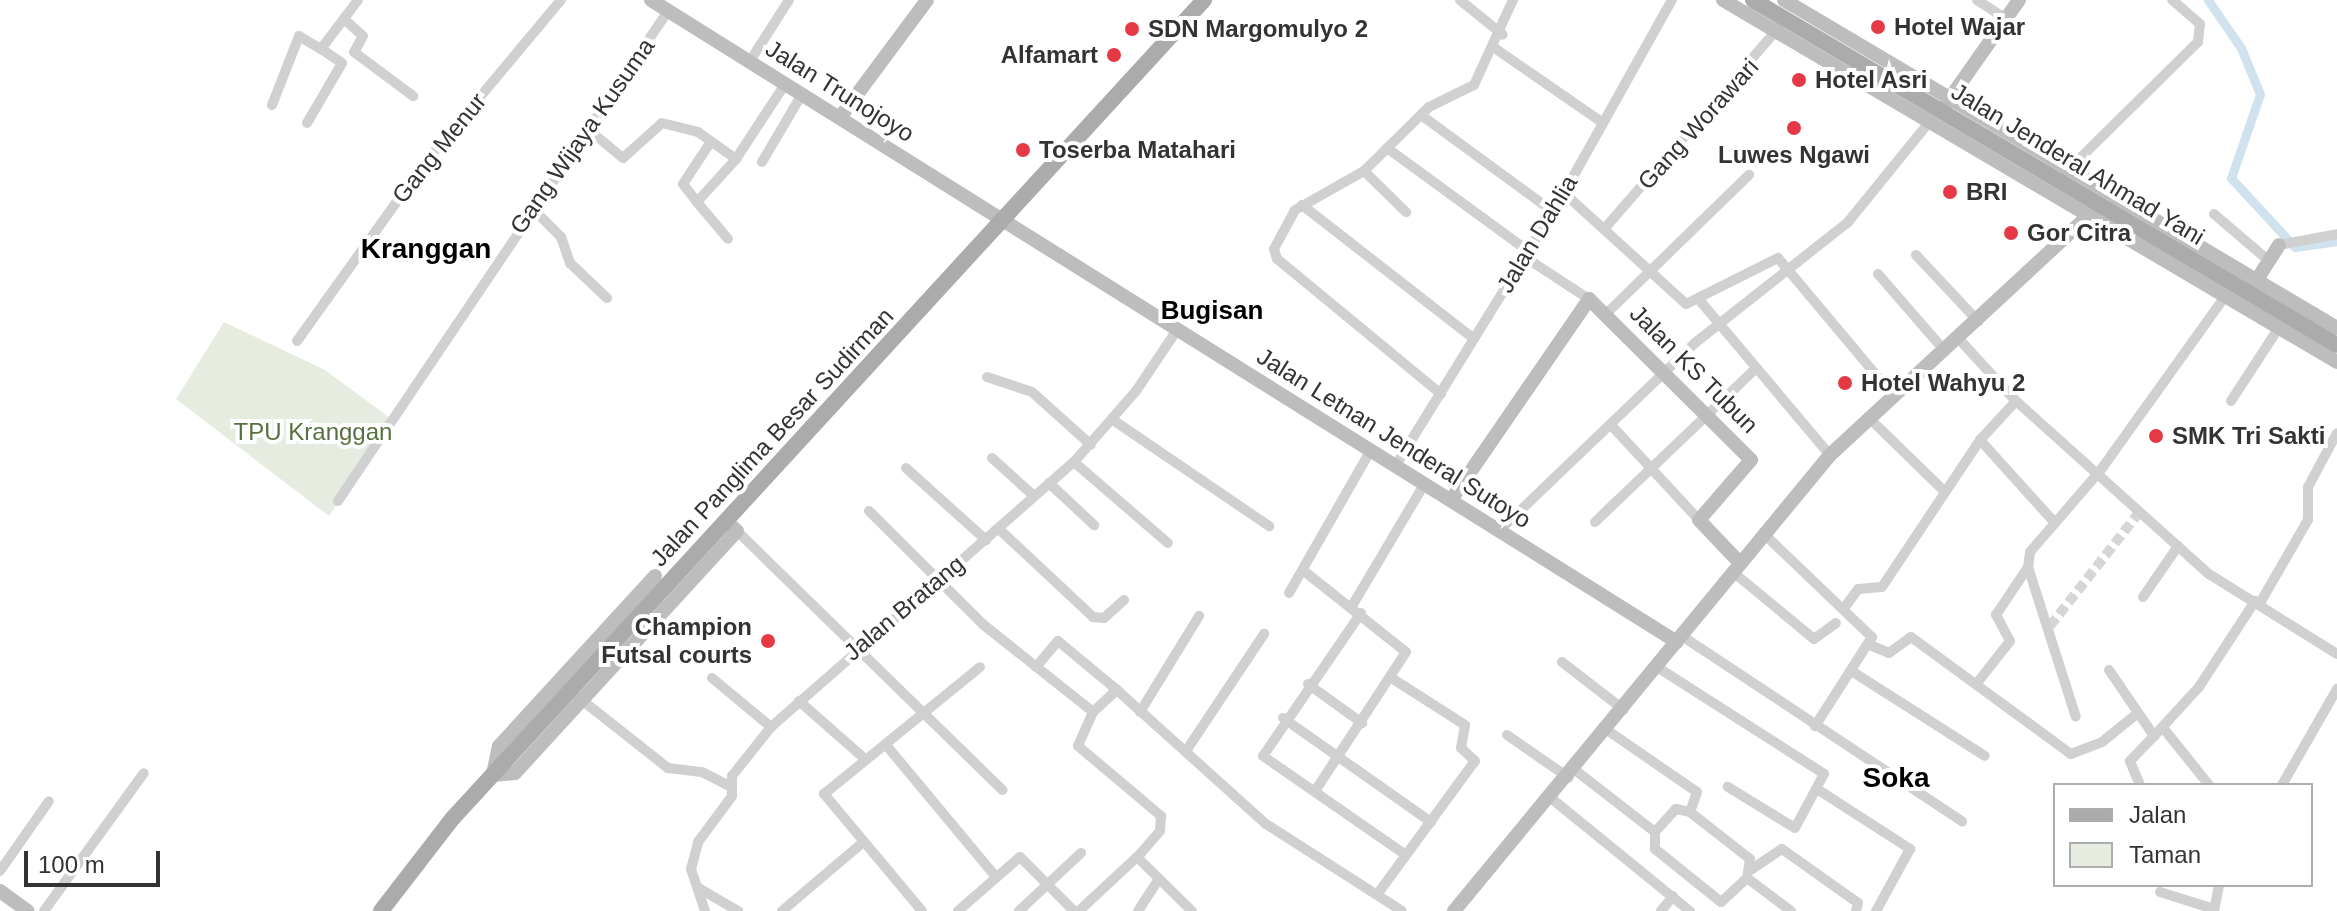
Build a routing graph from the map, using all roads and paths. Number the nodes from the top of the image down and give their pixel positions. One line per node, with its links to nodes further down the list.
1 (358, 0): 18 (street)
2 (561, 0): 72 (street, Gang Menur)
3 (651, 0): 15 (main road, Jalan Trunojoyo)
4 (789, 0): 22 (street)
5 (927, 0): 29 (main road)
6 (1204, 0): 48 (main road, Jalan Panglima Besar Sudirman)
7 (1460, 0): 19 (street)
8 (1513, 0): 19 (street)
9 (1672, 0): 30 (street, Jalan Dahlia)
10 (1723, 0): 16 (main road)
11 (1753, 0): 16 (main road, Jalan Jenderal Ahmad Yani)
12 (1977, 0): 17 (street)
13 (2019, 0): 17 (main road)
14 (2172, 0): 39 (street)
15 (671, 5): 22 (main road, Jalan Trunojoyo); 32 (street, Gang Wijaya Kusuma)
16 (1787, 11): 27 (main road); 27 (main road, Jalan Jenderal Ahmad Yani); 49 (street, Gang Worawari)
17 (2005, 18): 27 (main road)
18 (344, 19): 20 (street); 25 (street)
19 (1503, 35): 21 (street)
20 (321, 49): 26 (street); 31 (street)
21 (1496, 49): 28 (street); 30 (street)
22 (750, 61): 23 (main road, Jalan Trunojoyo)
23 (785, 84): 24 (main road, Jalan Trunojoyo); 35 (street)
24 (802, 94): 29 (main road, Jalan Trunojoyo); 36 (street)
25 (413, 96)
26 (272, 105)
27 (1941, 110): 39 (main road, Jalan Jenderal Ahmad Yani); 45 (main road); 57 (street)
28 (1421, 115): 34 (street); 44 (street)
29 (841, 116): 48 (main road, Jalan Trunojoyo)
30 (1600, 121): 40 (street, Jalan Dahlia)
31 (307, 123)
32 (589, 130): 33 (street); 43 (street, Gang Wijaya Kusuma)
33 (710, 143): 35 (street); 41 (street)
34 (1387, 148): 37 (street); 53 (street)
35 (736, 159): 41 (street)
36 (762, 162)
37 (1364, 171): 42 (street); 46 (street)
38 (1749, 175): 56 (street)
39 (2064, 175): 45 (main road, Jalan Jenderal Ahmad Yani); 59 (main road)
40 (1564, 193): 44 (street, Jalan Dahlia); 49 (street)
41 (697, 202): 51 (street)
42 (1302, 205): 71 (street); 79 (street)
43 (532, 208): 61 (street); 103 (street, Gang Wijaya Kusuma)
44 (1552, 211): 53 (street, Jalan Dahlia)
45 (2096, 211): 60 (main road, Jalan Jenderal Ahmad Yani); 65 (main road)
46 (1406, 212)
47 (2214, 214): 55 (street)
48 (1004, 223): 69 (main road, Jalan Letnan Jenderal Sutoyo); 109 (main road, Jalan Panglima Besar Sudirman)
49 (1606, 227): 56 (street)
50 (2337, 234): 52 (street)
51 (728, 239)
52 (2279, 245): 55 (main road)
53 (1525, 254): 62 (street); 71 (street, Jalan Dahlia)
54 (1916, 255): 65 (street)
55 (2269, 261): 59 (main road)
56 (1654, 270): 63 (street); 64 (street)
57 (1789, 272): 63 (street); 66 (street); 80 (street)
58 (1878, 274): 74 (street)
59 (2252, 288): 60 (main road, Jalan Jenderal Ahmad Yani); 67 (main road); 73 (main road, Jalan Jenderal Ahmad Yani)
60 (2228, 292): 68 (main road); 97 (street)
61 (607, 298)
62 (1589, 299): 64 (main road, Jalan KS Tubun); 102 (main road)
63 (1701, 302): 66 (street)
64 (1608, 312): 77 (main road, Jalan KS Tubun)
65 (1978, 321): 70 (main road)
66 (1718, 324): 76 (street); 77 (street)
67 (2337, 328)
68 (2278, 329): 75 (main road); 82 (street)
69 (1177, 330): 85 (street, Jalan Bratang); 90 (main road, Jalan Letnan Jenderal Sutoyo)
70 (1958, 338): 74 (main road); 81 (street)
71 (1474, 339): 79 (street, Jalan Dahlia)
72 (297, 341)
73 (2337, 345)
74 (1944, 350): 80 (main road)
75 (2337, 362)
76 (1755, 369): 83 (street); 91 (street)
77 (1665, 372): 83 (main road, Jalan KS Tubun); 86 (street)
78 (987, 377): 89 (street)
79 (1441, 394): 94 (street, Jalan Dahlia)
80 (1892, 394): 84 (main road)
81 (2016, 401): 88 (street); 97 (street)
82 (2231, 401)
83 (1708, 414): 96 (street); 105 (main road, Jalan KS Tubun)
84 (1868, 417): 91 (main road); 100 (street)
85 (1113, 420): 89 (street, Jalan Bratang); 110 (street)
86 (1611, 425): 96 (street); 112 (street)
87 (2337, 433): 125 (street)
88 (1980, 440): 100 (street); 107 (street)
89 (1091, 445): 93 (street, Jalan Bratang)
90 (1371, 450): 94 (main road, Jalan Letnan Jenderal Sutoyo); 119 (street)
91 (1830, 455): 113 (main road)
92 (992, 458): 101 (street)
93 (1074, 462): 98 (street, Jalan Bratang); 115 (street)
94 (1396, 465): 99 (main road, Jalan Letnan Jenderal Sutoyo)
95 (906, 468): 114 (street)
96 (1652, 469): 105 (street); 106 (street)
97 (2100, 471): 107 (street); 116 (street)
98 (1049, 483): 101 (street, Jalan Bratang); 108 (street)
99 (1425, 483): 102 (main road, Jalan Letnan Jenderal Sutoyo); 127 (street)
100 (1944, 491): 126 (street)
101 (1034, 496): 111 (street, Jalan Bratang)
102 (1451, 500): 112 (main road, Jalan Letnan Jenderal Sutoyo)
103 (338, 501)
104 (869, 511): 121 (street)
105 (1699, 520): 117 (main road)
106 (1595, 522)
107 (2054, 522): 118 (street)
108 (1094, 525)
109 (731, 526): 132 (street); 147 (main road, Jalan Panglima Besar Sudirman)
110 (1269, 526)
111 (999, 529): 114 (street, Jalan Bratang); 124 (street)
112 (1500, 530): 131 (main road, Jalan Letnan Jenderal Sutoyo)
113 (1763, 533): 117 (main road); 126 (street)
114 (986, 540): 121 (street, Jalan Bratang)
115 (1168, 543)
116 (2178, 546): 123 (street); 125 (street)
117 (1736, 567): 129 (street); 131 (main road)
118 (2028, 567): 143 (street); 155 (street)
119 (1304, 571): 122 (street); 127 (street)
120 (655, 576): 153 (main road)
121 (937, 579): 132 (street, Jalan Bratang); 137 (street)
122 (1289, 593)
123 (2143, 597)
124 (1124, 600)
125 (2258, 602): 134 (street); 160 (street)
126 (1845, 607): 133 (street)
127 (1357, 610): 142 (street); 144 (street)
128 (1199, 616): 151 (street)
129 (1836, 623)
130 (1264, 634): 165 (street)
131 (1680, 639): 138 (main road); 158 (street)
132 (855, 646): 148 (street, Jalan Bratang); 154 (street)
133 (1872, 646): 140 (street); 143 (street)
134 (2337, 654)
135 (1562, 662): 149 (street)
136 (980, 667): 154 (street)
137 (1036, 667): 146 (street); 150 (street)
138 (1657, 667): 149 (main road); 176 (street)
139 (2109, 670): 152 (street)
140 (1853, 672): 158 (street); 166 (street)
141 (712, 678): 159 (street)
142 (1393, 679): 157 (street); 183 (street)
143 (1977, 683): 152 (street)
144 (1308, 684): 156 (street); 157 (street)
145 (2337, 689): 173 (street)
146 (1117, 690): 150 (street); 151 (street)
147 (576, 696): 153 (main road, Jalan Panglima Besar Sudirman); 174 (street)
148 (799, 701): 159 (street, Jalan Bratang); 168 (street)
149 (1624, 710): 161 (main road)
150 (1093, 712): 188 (street)
151 (1140, 712): 165 (street)
152 (2138, 713): 163 (street)
153 (549, 714): 203 (main road, Jalan Panglima Besar Sudirman)
154 (924, 714): 164 (street); 177 (street)
155 (2076, 717)
156 (1283, 718): 167 (street); 178 (street)
157 (1362, 723): 167 (street)
158 (1815, 726): 182 (street)
159 (771, 727): 174 (street, Jalan Bratang)
160 (2164, 729): 163 (street); 172 (street)
161 (1607, 730): 170 (main road); 181 (street)
162 (1507, 735): 170 (street)
163 (2154, 736): 171 (street)
164 (886, 745): 168 (street); 191 (street)
165 (1186, 751): 197 (street)
166 (1985, 756)
167 (1338, 757): 178 (street); 183 (street)
168 (866, 760): 185 (street)
169 (144, 773): 202 (street)
170 (1572, 774): 179 (main road); 184 (street)
171 (2139, 783)
172 (2207, 783)
173 (2283, 783)
174 (731, 787): 194 (street, Jalan Bratang)
175 (1728, 787): 176 (street)
176 (1817, 789): 219 (street)
177 (1002, 790)
178 (1315, 791): 187 (street)
179 (1552, 799): 199 (street); 214 (main road)
180 (49, 801): 189 (street)
181 (1690, 812): 184 (street); 190 (street)
182 (1962, 821)
183 (1431, 822): 187 (street)
184 (1655, 832): 190 (street)
185 (861, 844): 206 (street); 207 (street)
186 (1081, 853): 193 (street)
187 (1406, 855): 197 (street)
188 (1137, 857): 192 (street); 210 (street)
189 (0, 871)
190 (1750, 873): 217 (street); 218 (street)
191 (995, 876): 193 (street); 208 (street)
192 (1157, 882): 211 (street); 212 (street)
193 (1047, 885): 209 (street); 210 (street)
194 (697, 887): 204 (street, Jalan Bratang); 205 (street)
195 (2216, 887): 200 (street)
196 (0, 891): 201 (main road)
197 (1379, 892): 213 (street)
198 (2160, 892): 200 (street)
199 (1673, 896): 215 (street); 216 (street)
200 (2214, 910)
201 (28, 911)
202 (44, 911)
203 (381, 911)
204 (705, 911)
205 (738, 911)
206 (782, 911)
207 (922, 911)
208 (958, 911)
209 (1019, 911)
210 (1076, 911)
211 (1138, 911)
212 (1192, 911)
213 (1402, 911)
214 (1454, 911)
215 (1661, 911)
216 (1690, 911)
217 (1791, 911)
218 (1856, 911)
219 (1876, 911)

